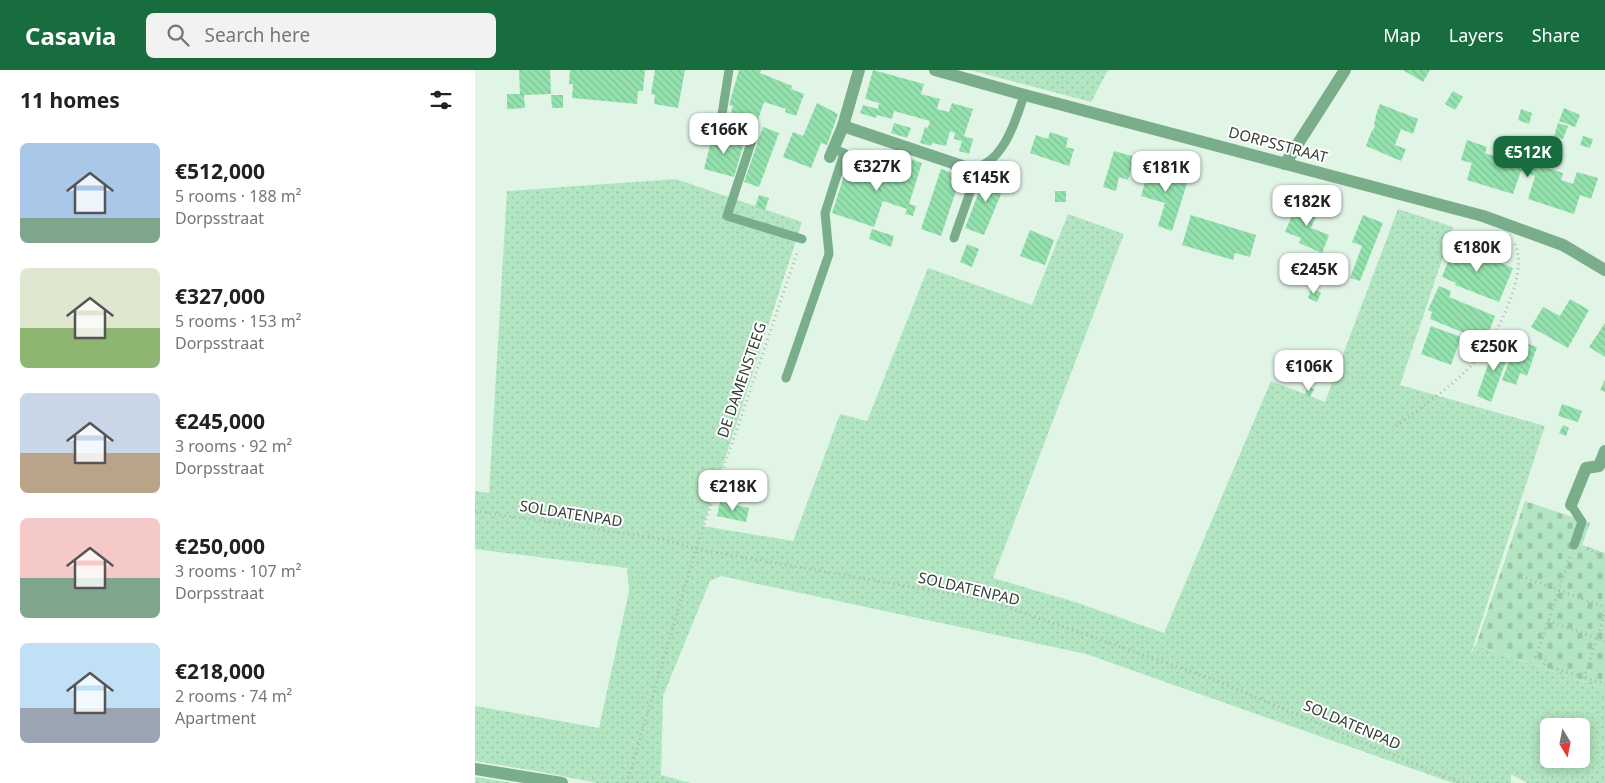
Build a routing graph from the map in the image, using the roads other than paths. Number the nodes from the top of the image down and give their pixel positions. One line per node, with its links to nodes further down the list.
1 (729, 70): 11 (lane)
2 (859, 70): 6 (street)
3 (935, 70): 5 (street, DORPSSTRAAT)
4 (1345, 70): 8 (street)
5 (1024, 95): 8 (street, DORPSSTRAAT); 9 (lane)
6 (843, 126): 7 (street); 9 (street)
7 (831, 153): 13 (lane)
8 (1285, 164): 12 (street, DORPSSTRAAT)
9 (970, 167): 10 (lane)
10 (954, 238)
11 (802, 239)
12 (1605, 270)
13 (786, 378)
14 (1605, 451): 15 (street)
15 (1571, 505): 16 (lane)
16 (1574, 545)
17 (475, 769): 18 (street)
18 (562, 783)

